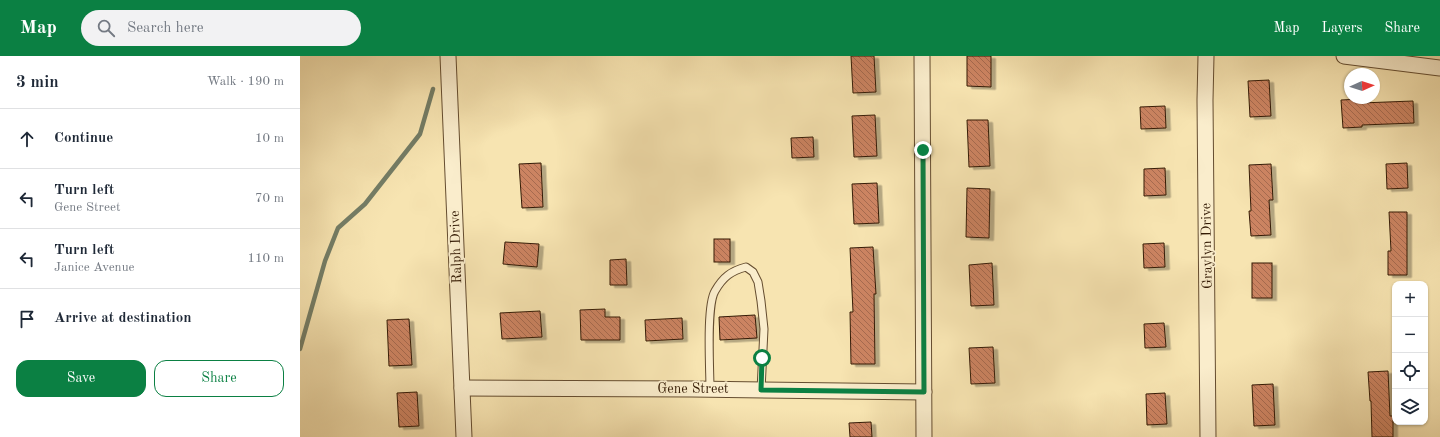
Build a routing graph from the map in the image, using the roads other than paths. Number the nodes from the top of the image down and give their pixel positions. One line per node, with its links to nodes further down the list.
1 (450, 56): 6 (street, Ralph Drive)
2 (922, 56): 9 (street)
3 (1206, 56): 12 (street, Graylyn Drive)
4 (1344, 56): 5 (street)
5 (1440, 68)
6 (462, 388): 7 (street, Gene Street); 10 (street, Ralph Drive)
7 (710, 389): 8 (street, Gene Street); 8 (lane)
8 (761, 390): 9 (street, Gene Street)
9 (924, 392): 11 (street)
10 (464, 437)
11 (924, 437)
12 (1208, 437)

